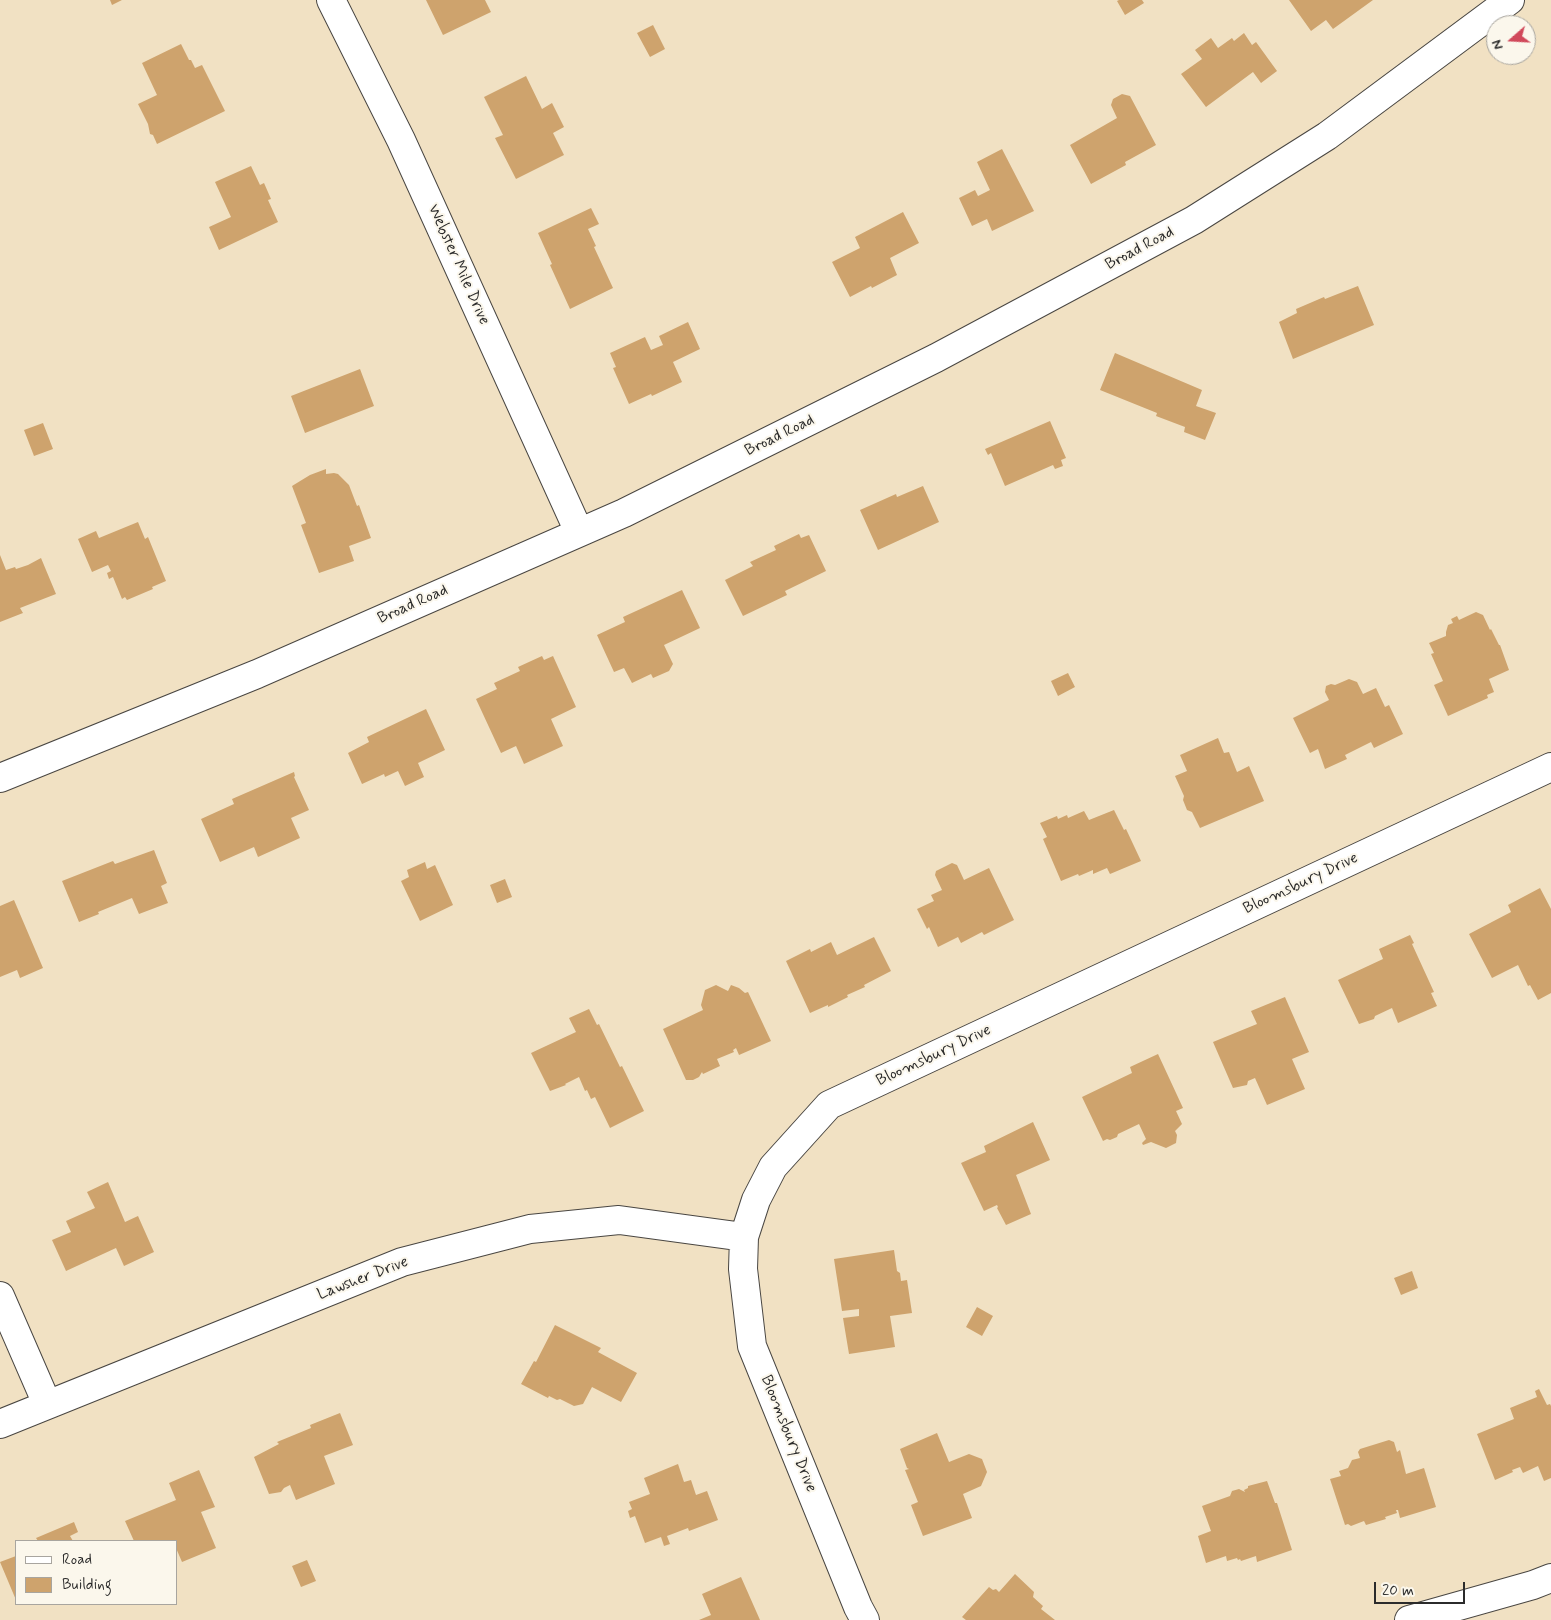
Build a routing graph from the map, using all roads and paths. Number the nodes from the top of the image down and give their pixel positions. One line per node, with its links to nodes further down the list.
1 (332, 0): 3 (street, Webster Mile Drive)
2 (1510, 0): 3 (street, Broad Road)
3 (579, 532): 5 (street, Broad Road)
4 (1551, 767): 6 (street, Bloomsbury Drive)
5 (0, 778)
6 (744, 1237): 8 (street, Lawsher Drive); 11 (street, Bloomsbury Drive)
7 (0, 1296): 8 (street)
8 (47, 1404): 9 (street, Lawsher Drive)
9 (0, 1424)
10 (1551, 1578): 12 (street)
11 (865, 1620)
12 (1409, 1620)

